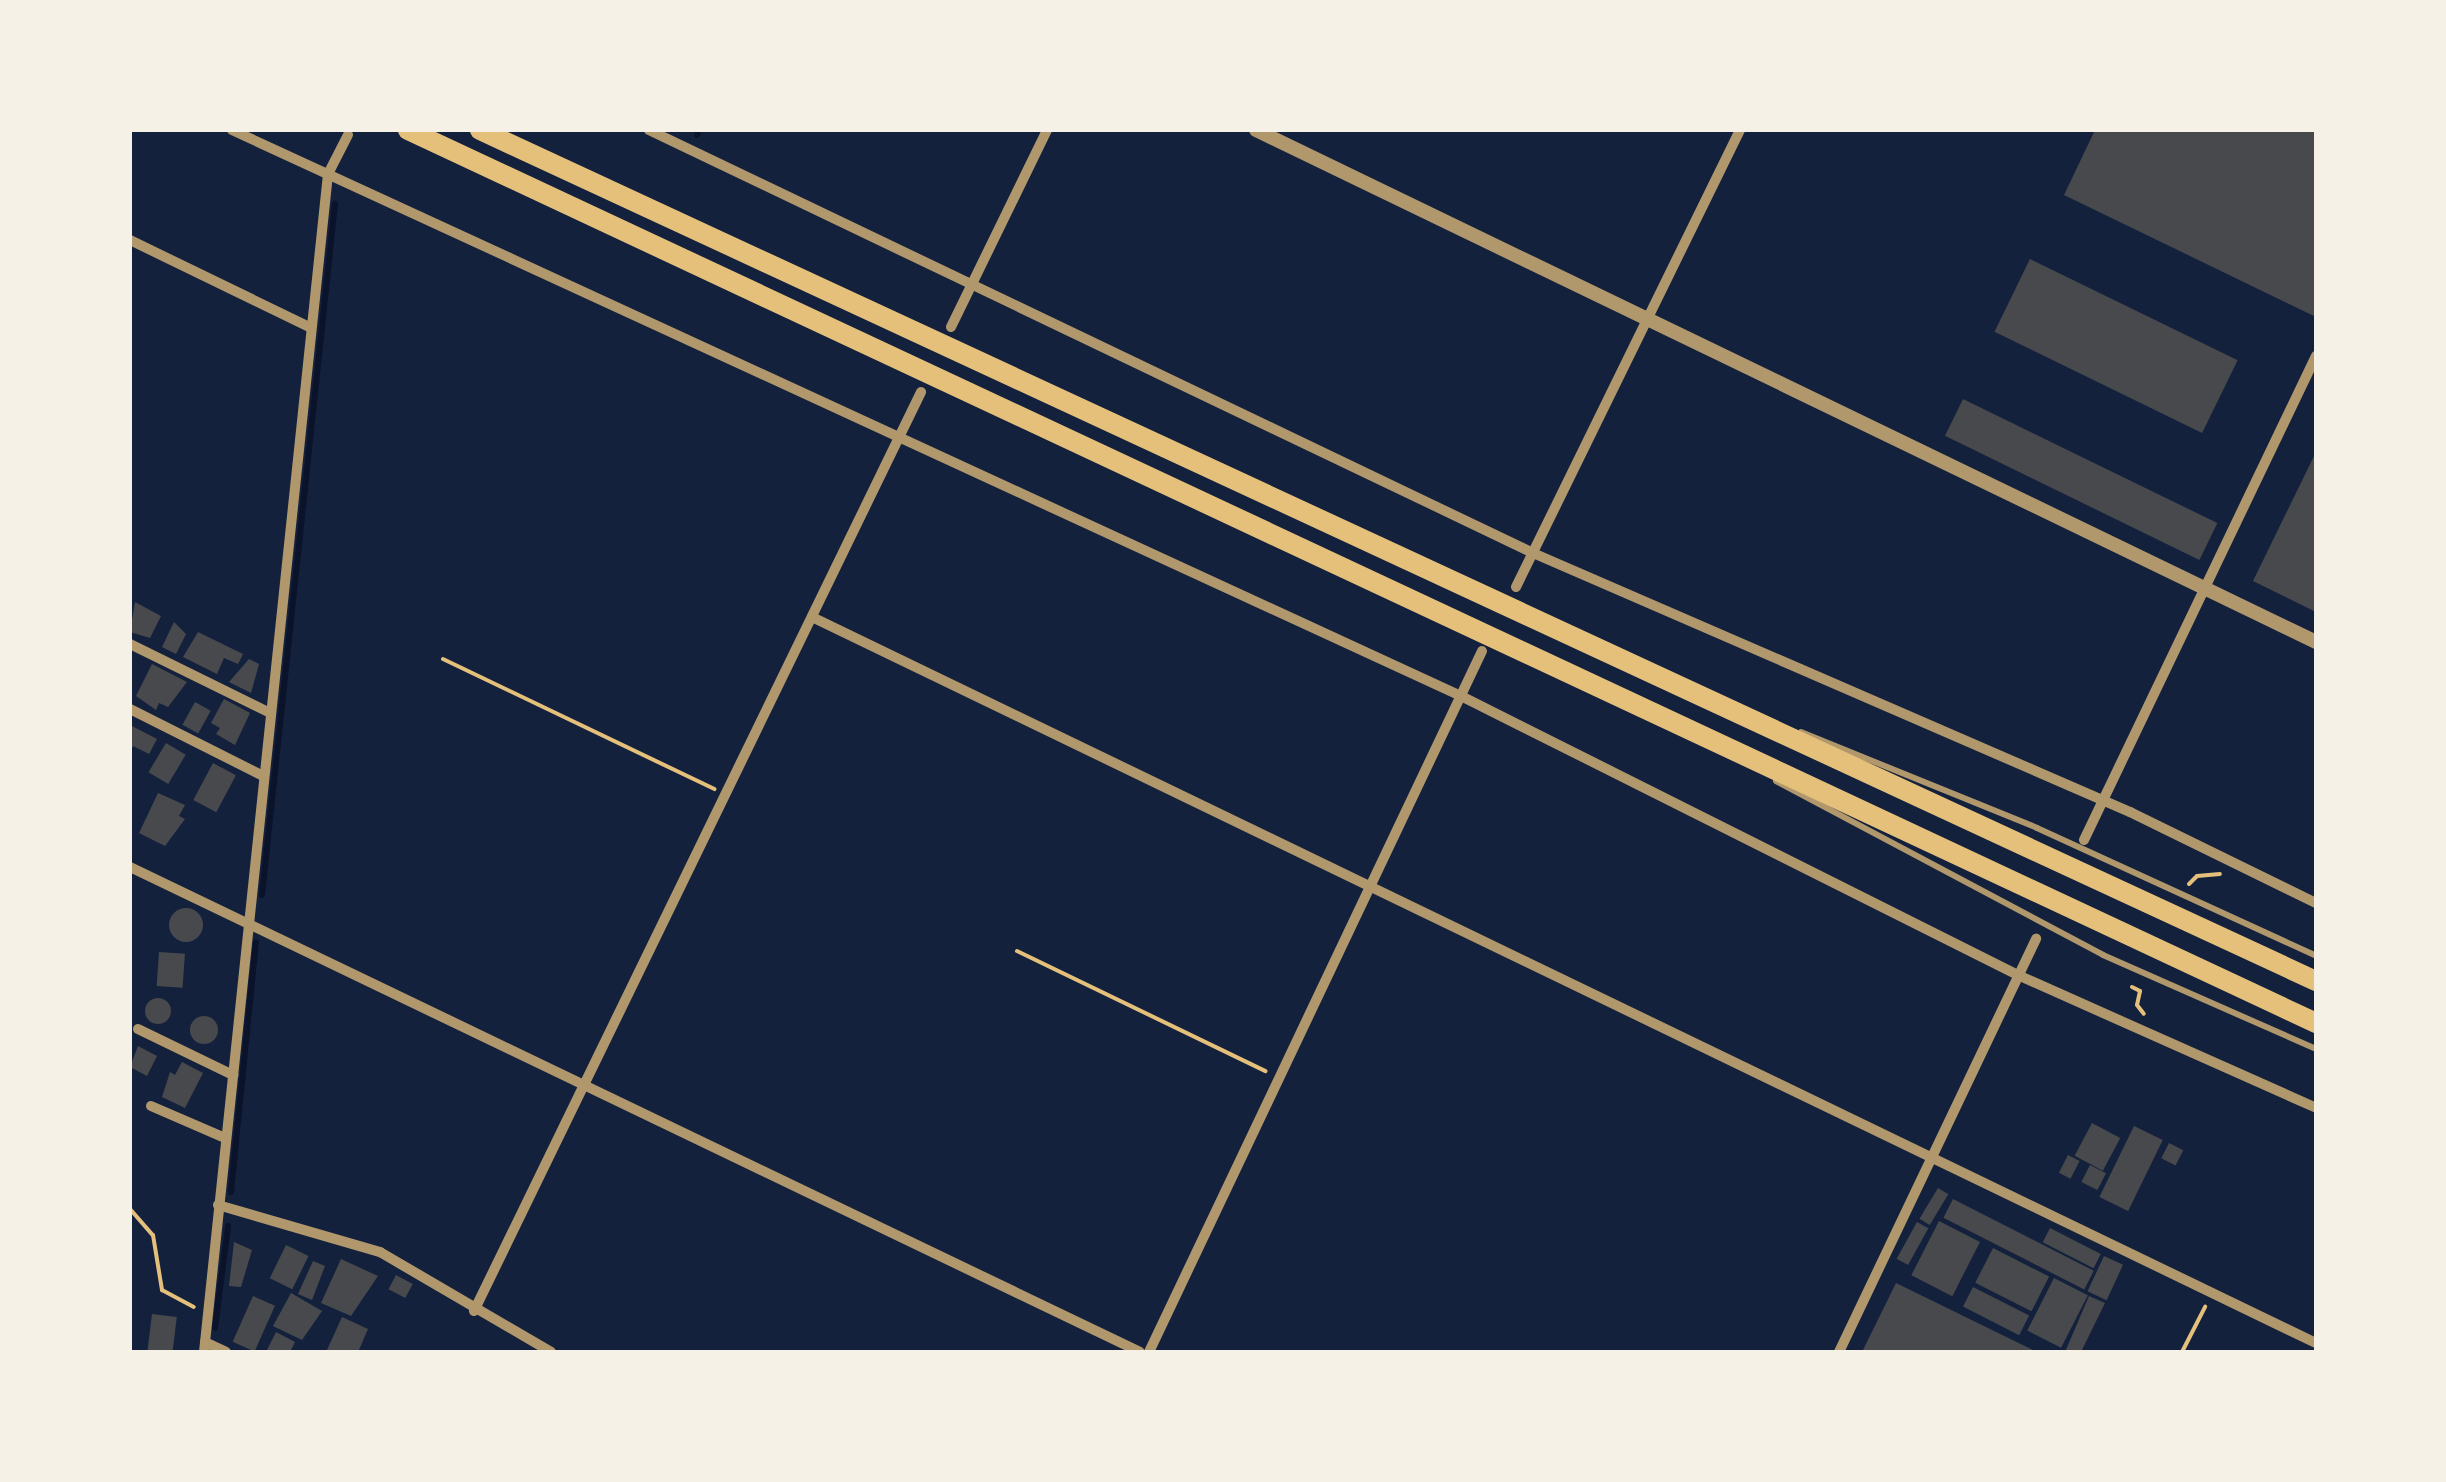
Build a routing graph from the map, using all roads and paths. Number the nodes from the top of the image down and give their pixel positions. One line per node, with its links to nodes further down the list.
1 (232, 130): 9 (street)
2 (408, 130): 28 (highway)
3 (480, 130): 26 (highway)
4 (648, 130): 11 (street)
5 (1047, 130): 11 (street)
6 (1256, 130): 12 (street)
7 (1740, 130): 12 (street)
8 (348, 135): 9 (street)
9 (328, 174): 14 (street); 17 (street)
10 (130, 240): 14 (street)
11 (974, 284): 13 (street); 18 (street)
12 (1649, 319): 18 (street); 20 (street)
13 (951, 327)
14 (312, 328): 30 (street)
15 (2316, 356): 20 (street)
16 (921, 392): 17 (street)
17 (901, 434): 21 (street); 27 (street)
18 (1533, 553): 19 (street); 33 (street)
19 (1516, 587)
20 (2203, 588): 22 (street); 33 (street)
21 (812, 617): 32 (street); 37 (street)
22 (2316, 642)
23 (130, 644): 30 (street)
24 (1482, 651): 27 (street)
25 (443, 658): 32 (path)
26 (1645, 674): 43 (lane); 45 (highway)
27 (1461, 696): 37 (street); 44 (street)
28 (1633, 702): 47 (highway); 50 (lane)
29 (130, 710): 31 (street)
30 (270, 713): 31 (street)
31 (263, 776): 40 (street)
32 (727, 795): 53 (street)
33 (2102, 804): 34 (street); 35 (street)
34 (2084, 840)
35 (2229, 862): 38 (path); 39 (street)
36 (130, 867): 40 (street)
37 (1372, 886): 52 (street); 57 (street)
38 (2185, 888)
39 (2316, 903)
40 (249, 921): 51 (street); 53 (street)
41 (2036, 939): 44 (street)
42 (1017, 951): 52 (path)
43 (2316, 956)
44 (2020, 976): 49 (street); 57 (street)
45 (2316, 981)
46 (2132, 987): 49 (path)
47 (2316, 1022)
48 (138, 1030): 51 (street)
49 (2151, 1037): 55 (street)
50 (2316, 1049)
51 (233, 1075): 56 (street)
52 (1280, 1078): 68 (street)
53 (587, 1083): 61 (street); 67 (street)
54 (151, 1106): 56 (street)
55 (2316, 1108)
56 (226, 1138): 58 (street)
57 (1933, 1158): 60 (street); 69 (street)
58 (218, 1205): 61 (street); 62 (street)
59 (130, 1209): 62 (path)
60 (2212, 1292): 63 (street); 70 (path)
61 (474, 1312): 66 (street)
62 (208, 1314): 64 (street)
63 (2316, 1343)
64 (204, 1347): 65 (street)
65 (226, 1352)
66 (551, 1352)
67 (1140, 1352)
68 (1149, 1352)
69 (1839, 1352)
70 (2182, 1352)

